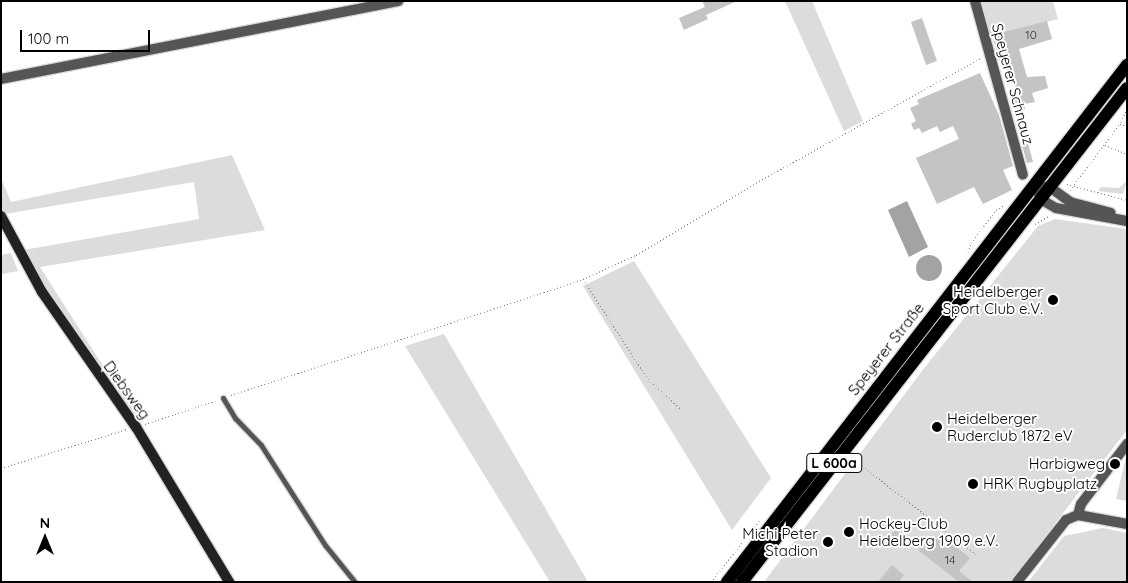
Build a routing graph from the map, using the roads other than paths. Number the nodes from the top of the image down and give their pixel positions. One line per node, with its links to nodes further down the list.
1 (398, 1): 4 (street)
2 (975, 1): 6 (street, Speyerer Schnauz)
3 (1127, 65): 7 (main road, Speyerer Straße / L 600a)
4 (1, 79)
5 (1127, 88): 8 (main road, Speyerer Straße / L 600a)
6 (1023, 175)
7 (1034, 184): 8 (street); 9 (street); 18 (main road, Speyerer Straße / L 600a)
8 (1051, 188): 9 (main road, Speyerer Straße / L 600a); 11 (street)
9 (1042, 200): 11 (street); 19 (main road, Speyerer Straße / L 600a)
10 (1, 216): 16 (main road, Diebsweg)
11 (1127, 219)
12 (223, 398): 17 (lane)
13 (1127, 444): 14 (street)
14 (1078, 515): 15 (street); 20 (street)
15 (1127, 524)
16 (229, 582)
17 (355, 582)
18 (727, 582)
19 (742, 582)
20 (1017, 582)

